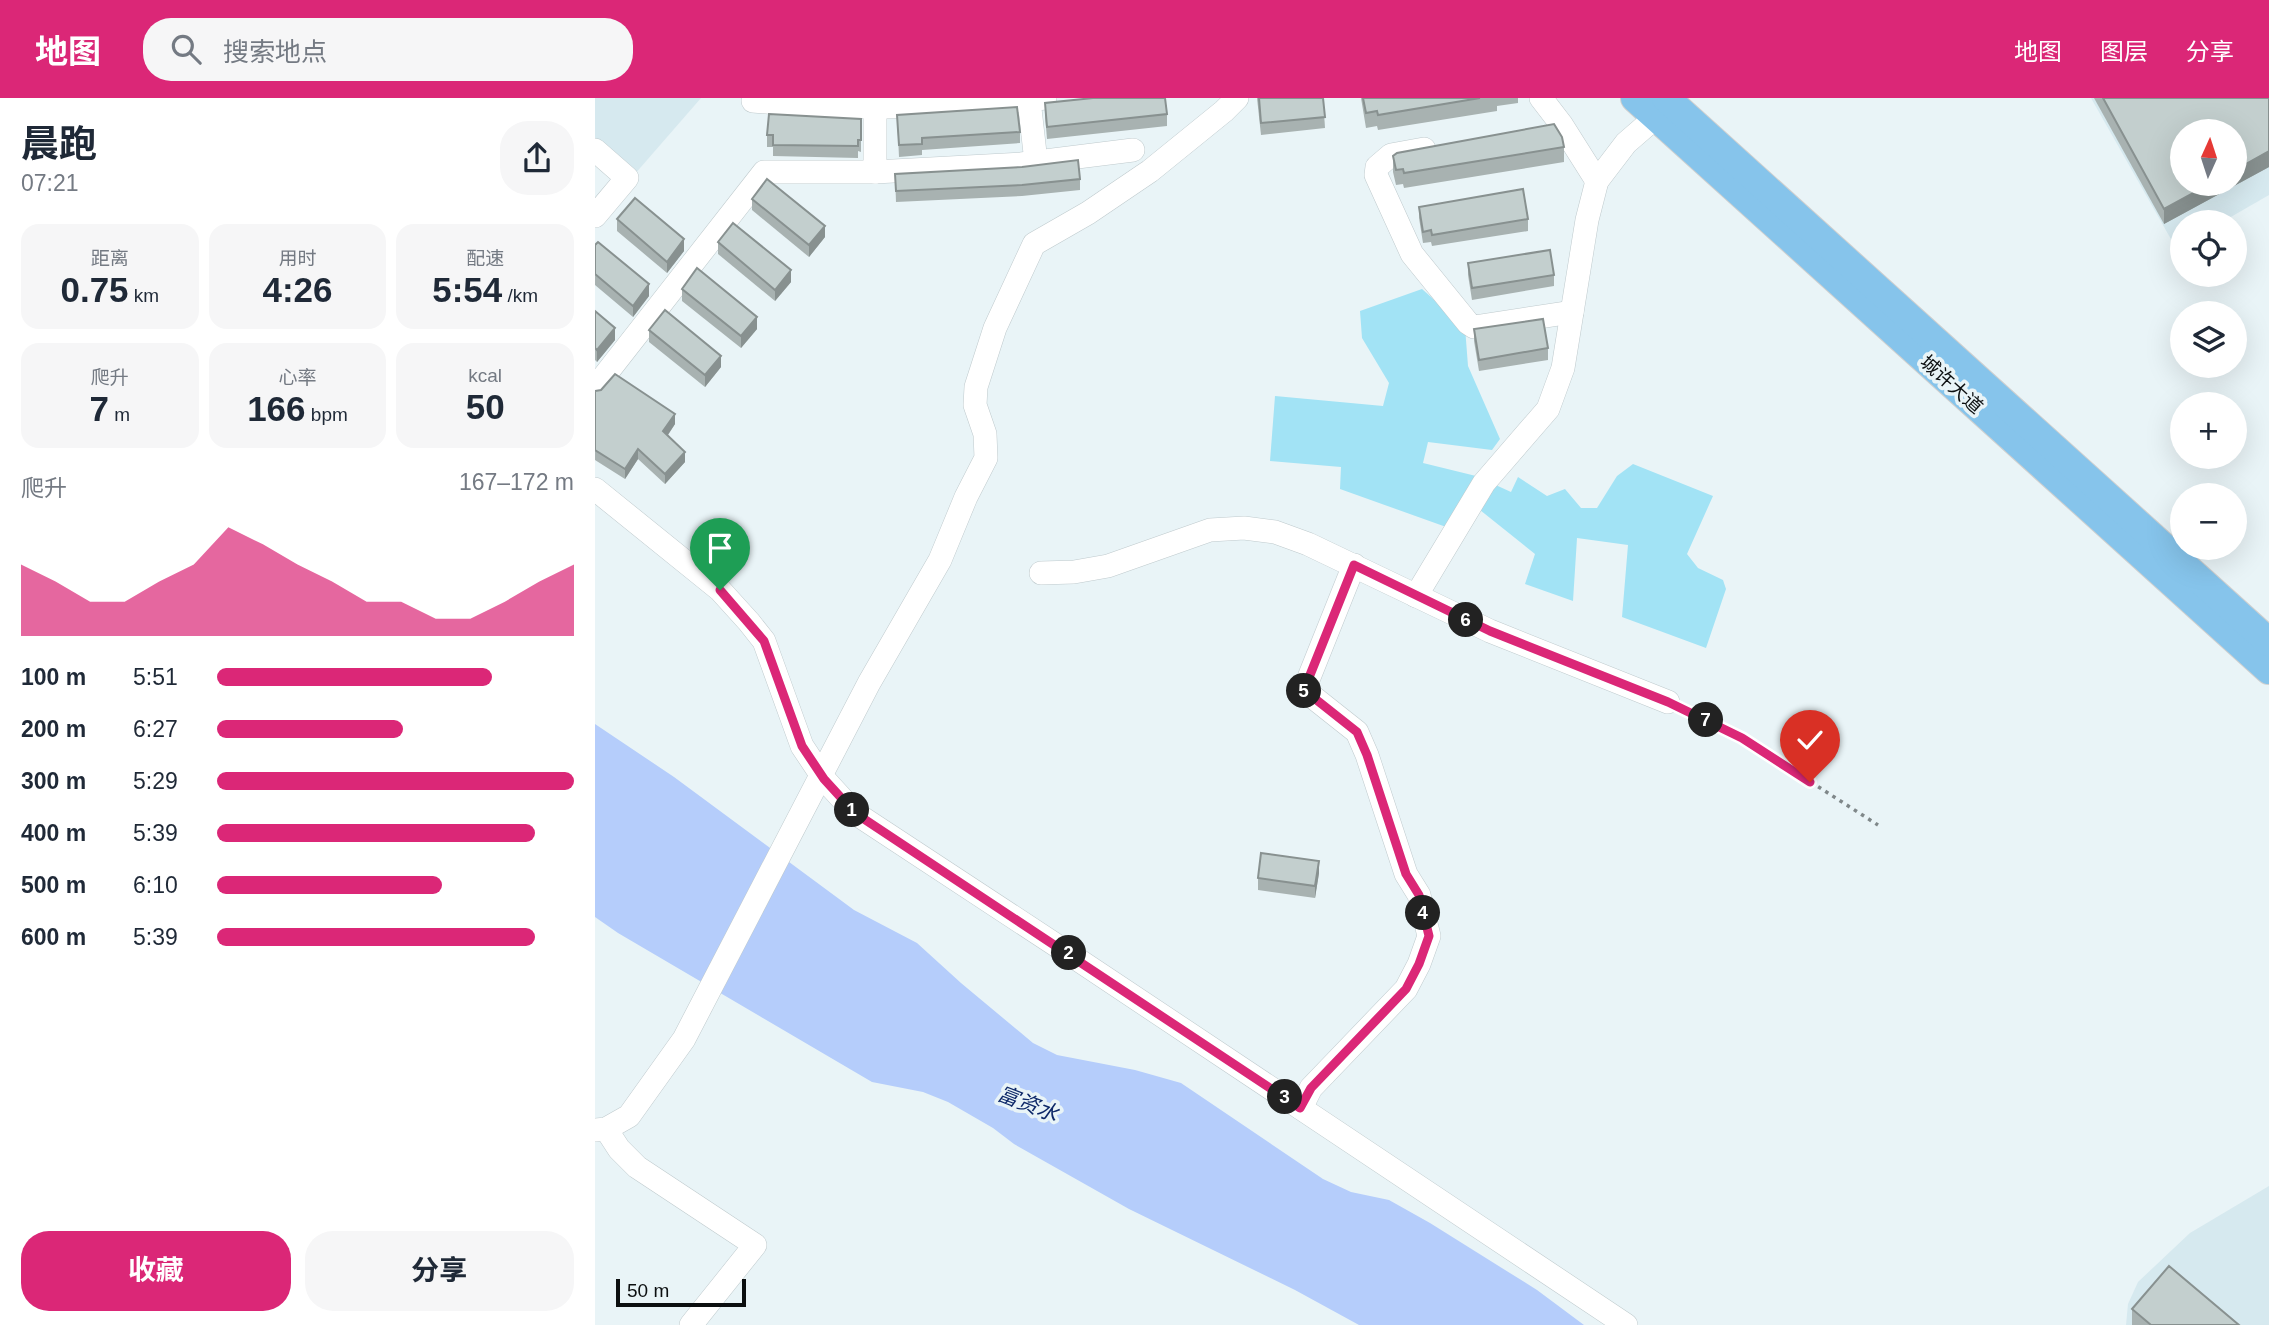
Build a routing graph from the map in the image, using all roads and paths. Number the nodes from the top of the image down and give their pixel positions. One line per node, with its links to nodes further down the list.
1 (1237, 98): 26 (street)
2 (1541, 98): 8 (street)
3 (1635, 98): 6 (main road, 城许大道)
4 (1037, 99): 7 (street); 13 (street)
5 (753, 101): 7 (street)
6 (1666, 104): 15 (street); 23 (main road, 城许大道); 24 (main road, 城许大道)
7 (875, 108): 14 (street)
8 (1561, 124): 9 (street); 15 (street)
9 (1535, 129)
10 (1443, 146): 17 (street)
11 (595, 150): 16 (street)
12 (1133, 150): 13 (street)
13 (1036, 162): 14 (street)
14 (875, 173): 18 (street)
15 (1597, 181): 17 (street)
16 (595, 216)
17 (1572, 312): 22 (street)
18 (595, 388)
19 (595, 489): 26 (street)
20 (1354, 565): 21 (street); 22 (street); 28 (street)
21 (1041, 573)
22 (1416, 596): 25 (street)
23 (2266, 634)
24 (2269, 670)
25 (1668, 702): 27 (path)
26 (821, 775): 28 (street); 29 (street)
27 (1878, 825)
28 (1300, 1108): 31 (street)
29 (601, 1130): 30 (street)
30 (691, 1325)
31 (1626, 1325)

